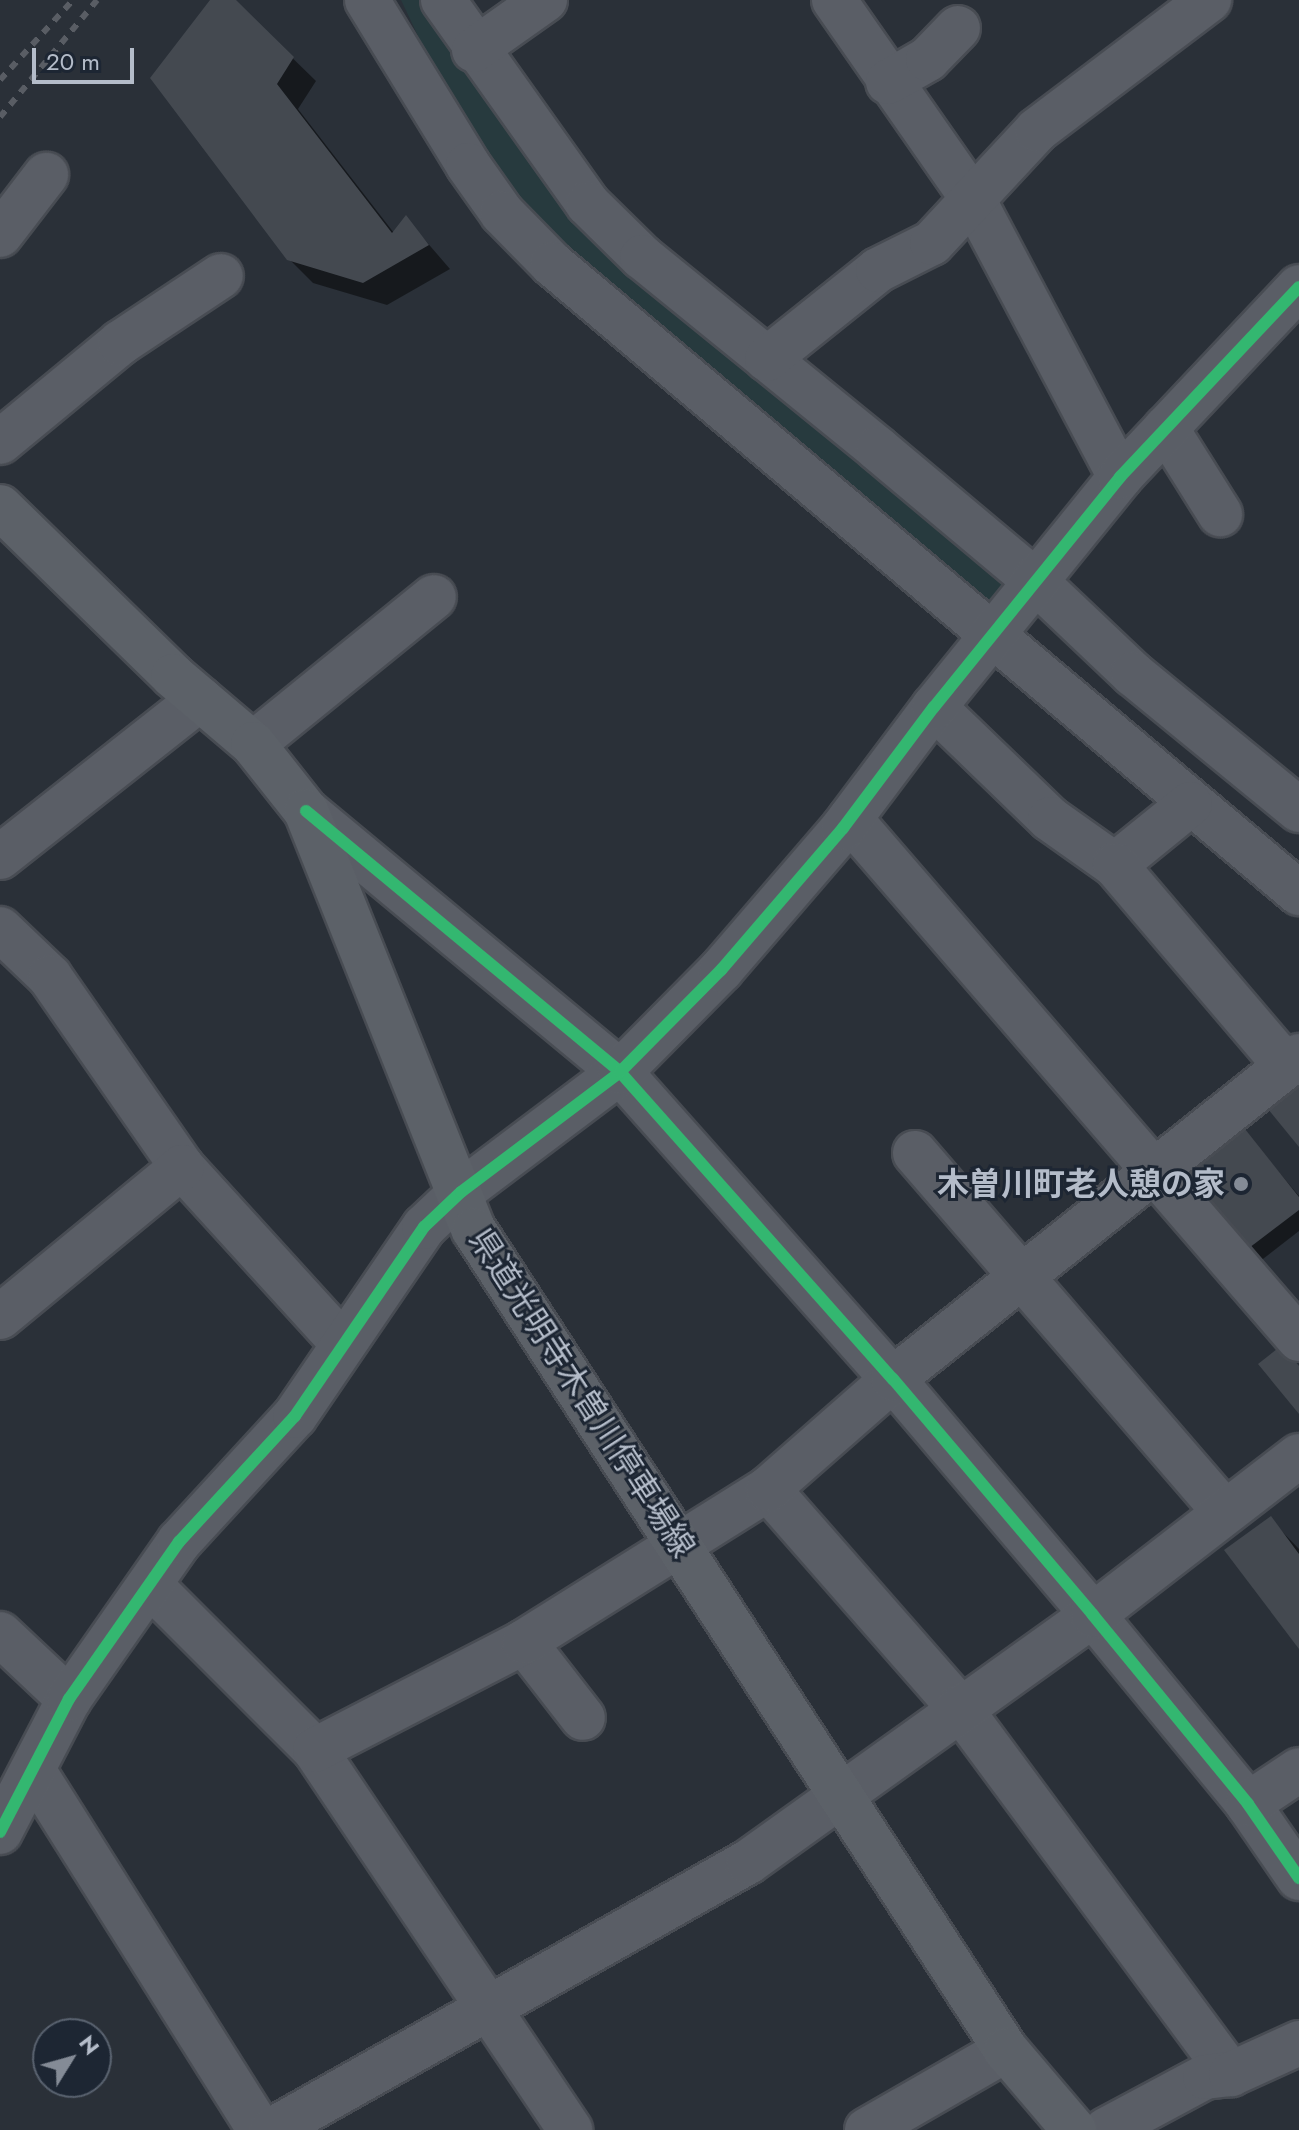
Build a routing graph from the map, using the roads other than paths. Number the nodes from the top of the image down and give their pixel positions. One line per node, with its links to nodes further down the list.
1 (367, 0): 22 (street)
2 (443, 0): 7 (street)
3 (545, 0): 7 (street)
4 (834, 0): 8 (street)
5 (1185, 7): 10 (street)
6 (958, 28): 8 (street)
7 (474, 50): 14 (street)
8 (888, 82): 10 (street)
9 (46, 175): 11 (street)
10 (974, 201): 14 (street); 17 (street)
11 (0, 235)
12 (221, 276): 16 (street)
13 (1299, 287): 15 (street)
14 (767, 359): 20 (street)
15 (1166, 428): 17 (street); 19 (street)
16 (0, 442)
17 (1120, 477): 20 (street)
18 (0, 507): 23 (main road, 県道光明寺木曽川停車場線)
19 (1220, 514)
20 (1034, 580): 22 (street); 27 (street)
21 (434, 597): 25 (street)
22 (990, 635): 24 (street); 26 (street)
23 (200, 699): 25 (main road, 県道光明寺木曽川停車場線); 30 (street)
24 (934, 707): 29 (street); 31 (street)
25 (253, 744): 28 (main road, 県道光明寺木曽川停車場線)
26 (1190, 804): 31 (street); 32 (street)
27 (1299, 810)
28 (306, 811): 35 (street); 39 (main road, 県道光明寺木曽川停車場線)
29 (850, 819): 35 (street); 38 (street)
30 (0, 857)
31 (1115, 865): 34 (street)
32 (1299, 893)
33 (0, 929): 37 (street)
34 (1292, 1061): 38 (street)
35 (620, 1072): 39 (street); 44 (street)
36 (915, 1153): 40 (street)
37 (182, 1167): 41 (street); 43 (street)
38 (1157, 1169): 40 (street); 42 (street)
39 (461, 1192): 43 (street); 48 (main road, 県道光明寺木曽川停車場線)
40 (1023, 1276): 44 (street); 47 (street)
41 (0, 1317)
42 (1299, 1339)
43 (342, 1343): 49 (street)
44 (893, 1379): 46 (street); 50 (street)
45 (1299, 1456): 47 (street)
46 (768, 1489): 48 (street); 54 (street)
47 (1225, 1512): 50 (street)
48 (681, 1547): 52 (street); 59 (main road, 県道光明寺木曽川停車場線)
49 (150, 1585): 53 (street); 56 (street)
50 (1093, 1615): 54 (street); 60 (street)
51 (0, 1634): 53 (street)
52 (524, 1642): 55 (street); 56 (street)
53 (69, 1699): 58 (street)
54 (959, 1707): 59 (street); 66 (street)
55 (583, 1718)
56 (315, 1750): 63 (street)
57 (1299, 1770): 60 (street)
58 (35, 1773): 61 (street); 67 (street)
59 (841, 1792): 63 (street); 65 (main road, 県道光明寺木曽川停車場線)
60 (1248, 1804): 62 (street)
61 (0, 1832)
62 (1299, 1878)
63 (489, 2008): 68 (street); 69 (street)
64 (1299, 2043): 66 (street)
65 (1006, 2050): 70 (street); 71 (main road, 県道光明寺木曽川停車場線)
66 (1231, 2074): 72 (street)
67 (260, 2130)
68 (272, 2130)
69 (570, 2130)
70 (867, 2130)
71 (1074, 2130)
72 (1106, 2130)

